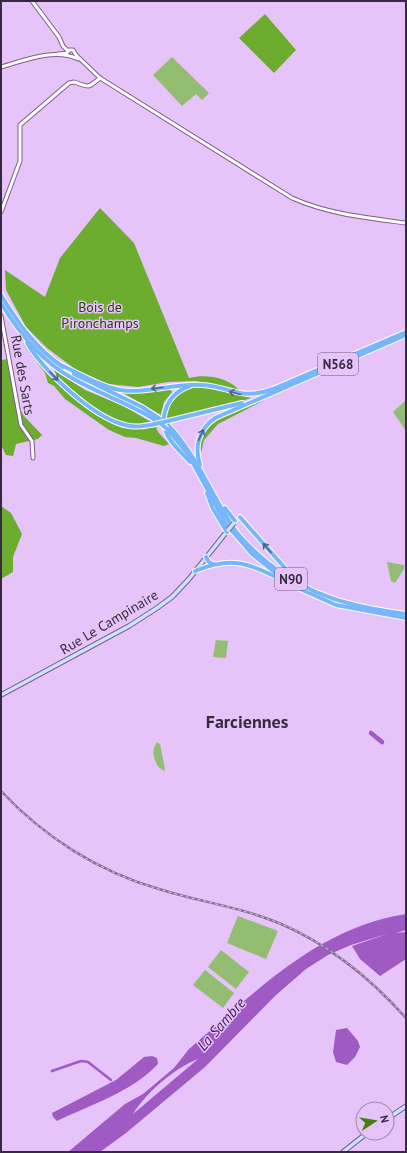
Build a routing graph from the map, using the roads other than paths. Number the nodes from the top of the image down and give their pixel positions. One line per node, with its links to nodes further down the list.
1 (32, 1): 2 (street)
2 (68, 53): 3 (street); 3 (street); 4 (street)
3 (74, 55): 5 (street)
4 (1, 67)
5 (100, 78): 6 (street); 7 (street)
6 (1, 212)
7 (406, 223)
8 (1, 294): 16 (highway, N90)
9 (1, 303): 12 (highway, N90)
10 (1, 307): 12 (highway)
11 (1, 316): 21 (street, Rue des Sarts)
12 (14, 324): 14 (highway, N90)
13 (406, 332): 17 (highway, N568, one-way to 17)
14 (21, 334): 19 (highway, N90); 19 (highway, one-way to 19)
15 (406, 335): 18 (highway, N568)
16 (61, 365): 17 (highway, one-way to 16); 19 (highway, N90)
17 (196, 384): 22 (highway)
18 (262, 397): 20 (highway); 23 (highway, one-way to 18)
19 (158, 422): 20 (highway, bridge); 20 (highway, N90, bridge)
20 (167, 425): 22 (highway, N90); 23 (highway, N90)
21 (33, 458)
22 (196, 468): 24 (highway, N90)
23 (202, 472): 24 (highway, N90)
24 (209, 489): 26 (highway); 27 (highway); 31 (highway, N90); 32 (highway, N90)
25 (240, 516): 26 (main road); 32 (highway, one-way to 25)
26 (234, 522): 27 (main road, Rue Le Campinaire, bridge)
27 (228, 531): 28 (main road, Rue Le Campinaire)
28 (206, 558): 29 (highway); 30 (main road, Rue Le Campinaire)
29 (214, 564): 30 (highway); 31 (highway)
30 (196, 570): 35 (main road, Rue Le Campinaire)
31 (291, 585): 34 (highway, N90)
32 (316, 593): 33 (highway, N90)
33 (406, 614)
34 (406, 618)
35 (1, 695)
36 (406, 1105): 37 (main road)
37 (395, 1113)
38 (357, 1141): 40 (main road)
39 (360, 1141): 41 (main road)
40 (343, 1152)
41 (347, 1152)

